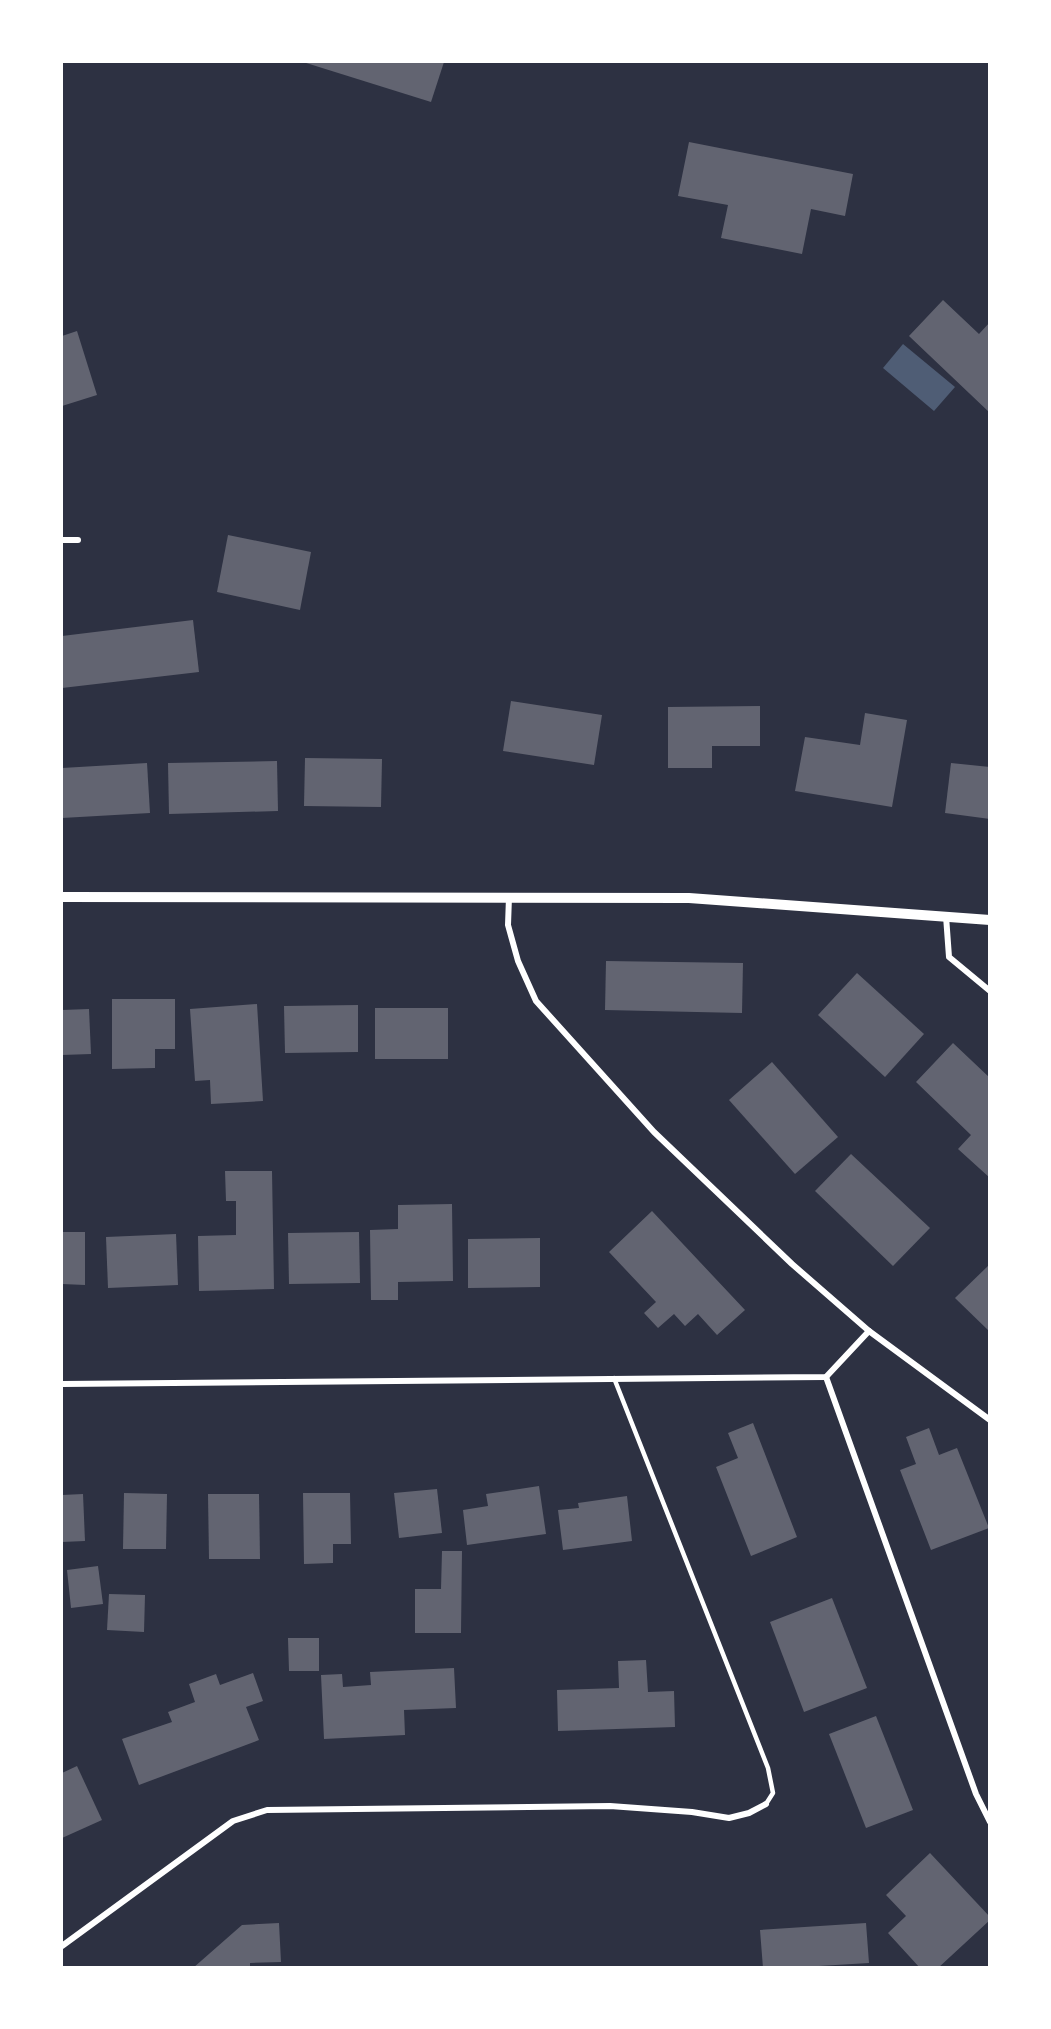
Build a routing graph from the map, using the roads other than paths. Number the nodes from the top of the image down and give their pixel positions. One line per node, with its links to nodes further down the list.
1 (62, 540): 2 (street)
2 (78, 540)
3 (62, 897): 4 (street)
4 (509, 897): 5 (street); 8 (street)
5 (946, 916): 6 (street); 7 (street)
6 (990, 920)
7 (990, 991)
8 (869, 1331): 9 (street); 12 (street)
9 (826, 1377): 10 (street); 14 (street)
10 (614, 1378): 11 (street); 13 (lane)
11 (62, 1384)
12 (990, 1420)
13 (766, 1804): 15 (street)
14 (990, 1822)
15 (62, 1946)

